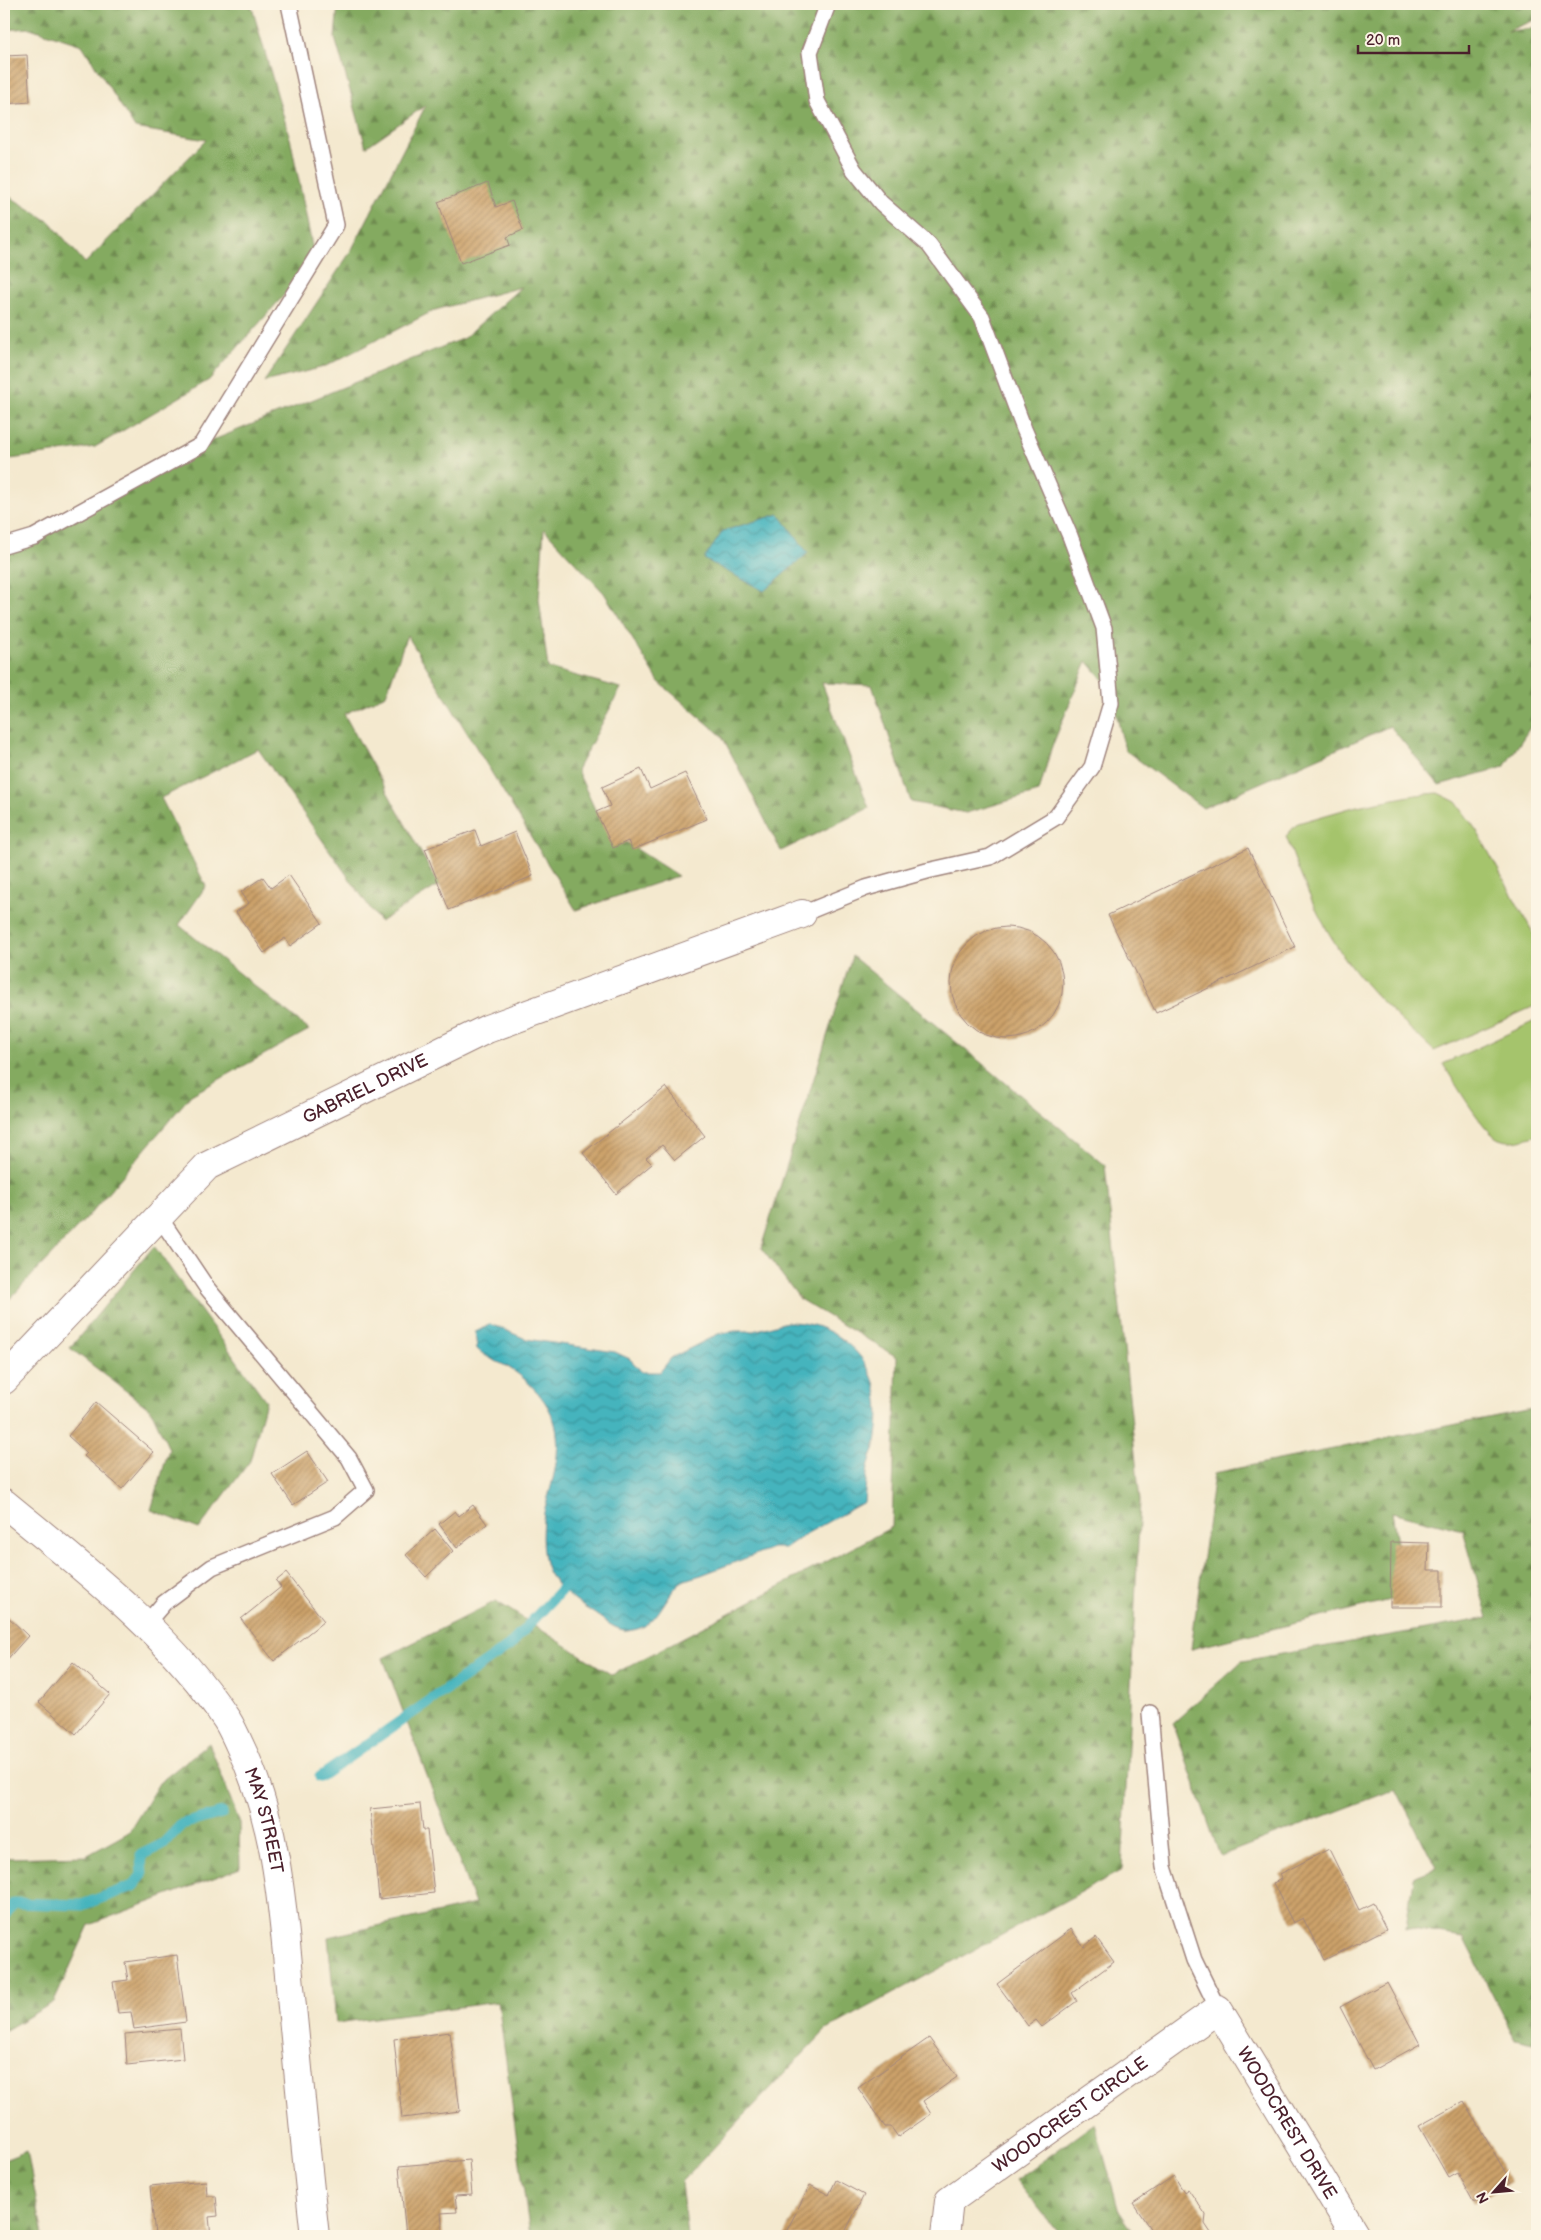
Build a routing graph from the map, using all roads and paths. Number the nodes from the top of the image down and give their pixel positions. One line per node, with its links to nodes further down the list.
1 (289, 4): 3 (lane)
2 (828, 4): 4 (lane)
3 (4, 546)
4 (802, 914): 5 (street, GABRIEL DRIVE)
5 (160, 1218): 6 (street, GABRIEL DRIVE); 8 (lane)
6 (4, 1380)
7 (4, 1503): 8 (street, MAY STREET)
8 (145, 1625): 11 (street, MAY STREET)
9 (1150, 1713): 10 (lane)
10 (1218, 2008): 12 (street, WOODCREST CIRCLE); 13 (street, WOODCREST DRIVE)
11 (315, 2236)
12 (945, 2236)
13 (1356, 2236)

